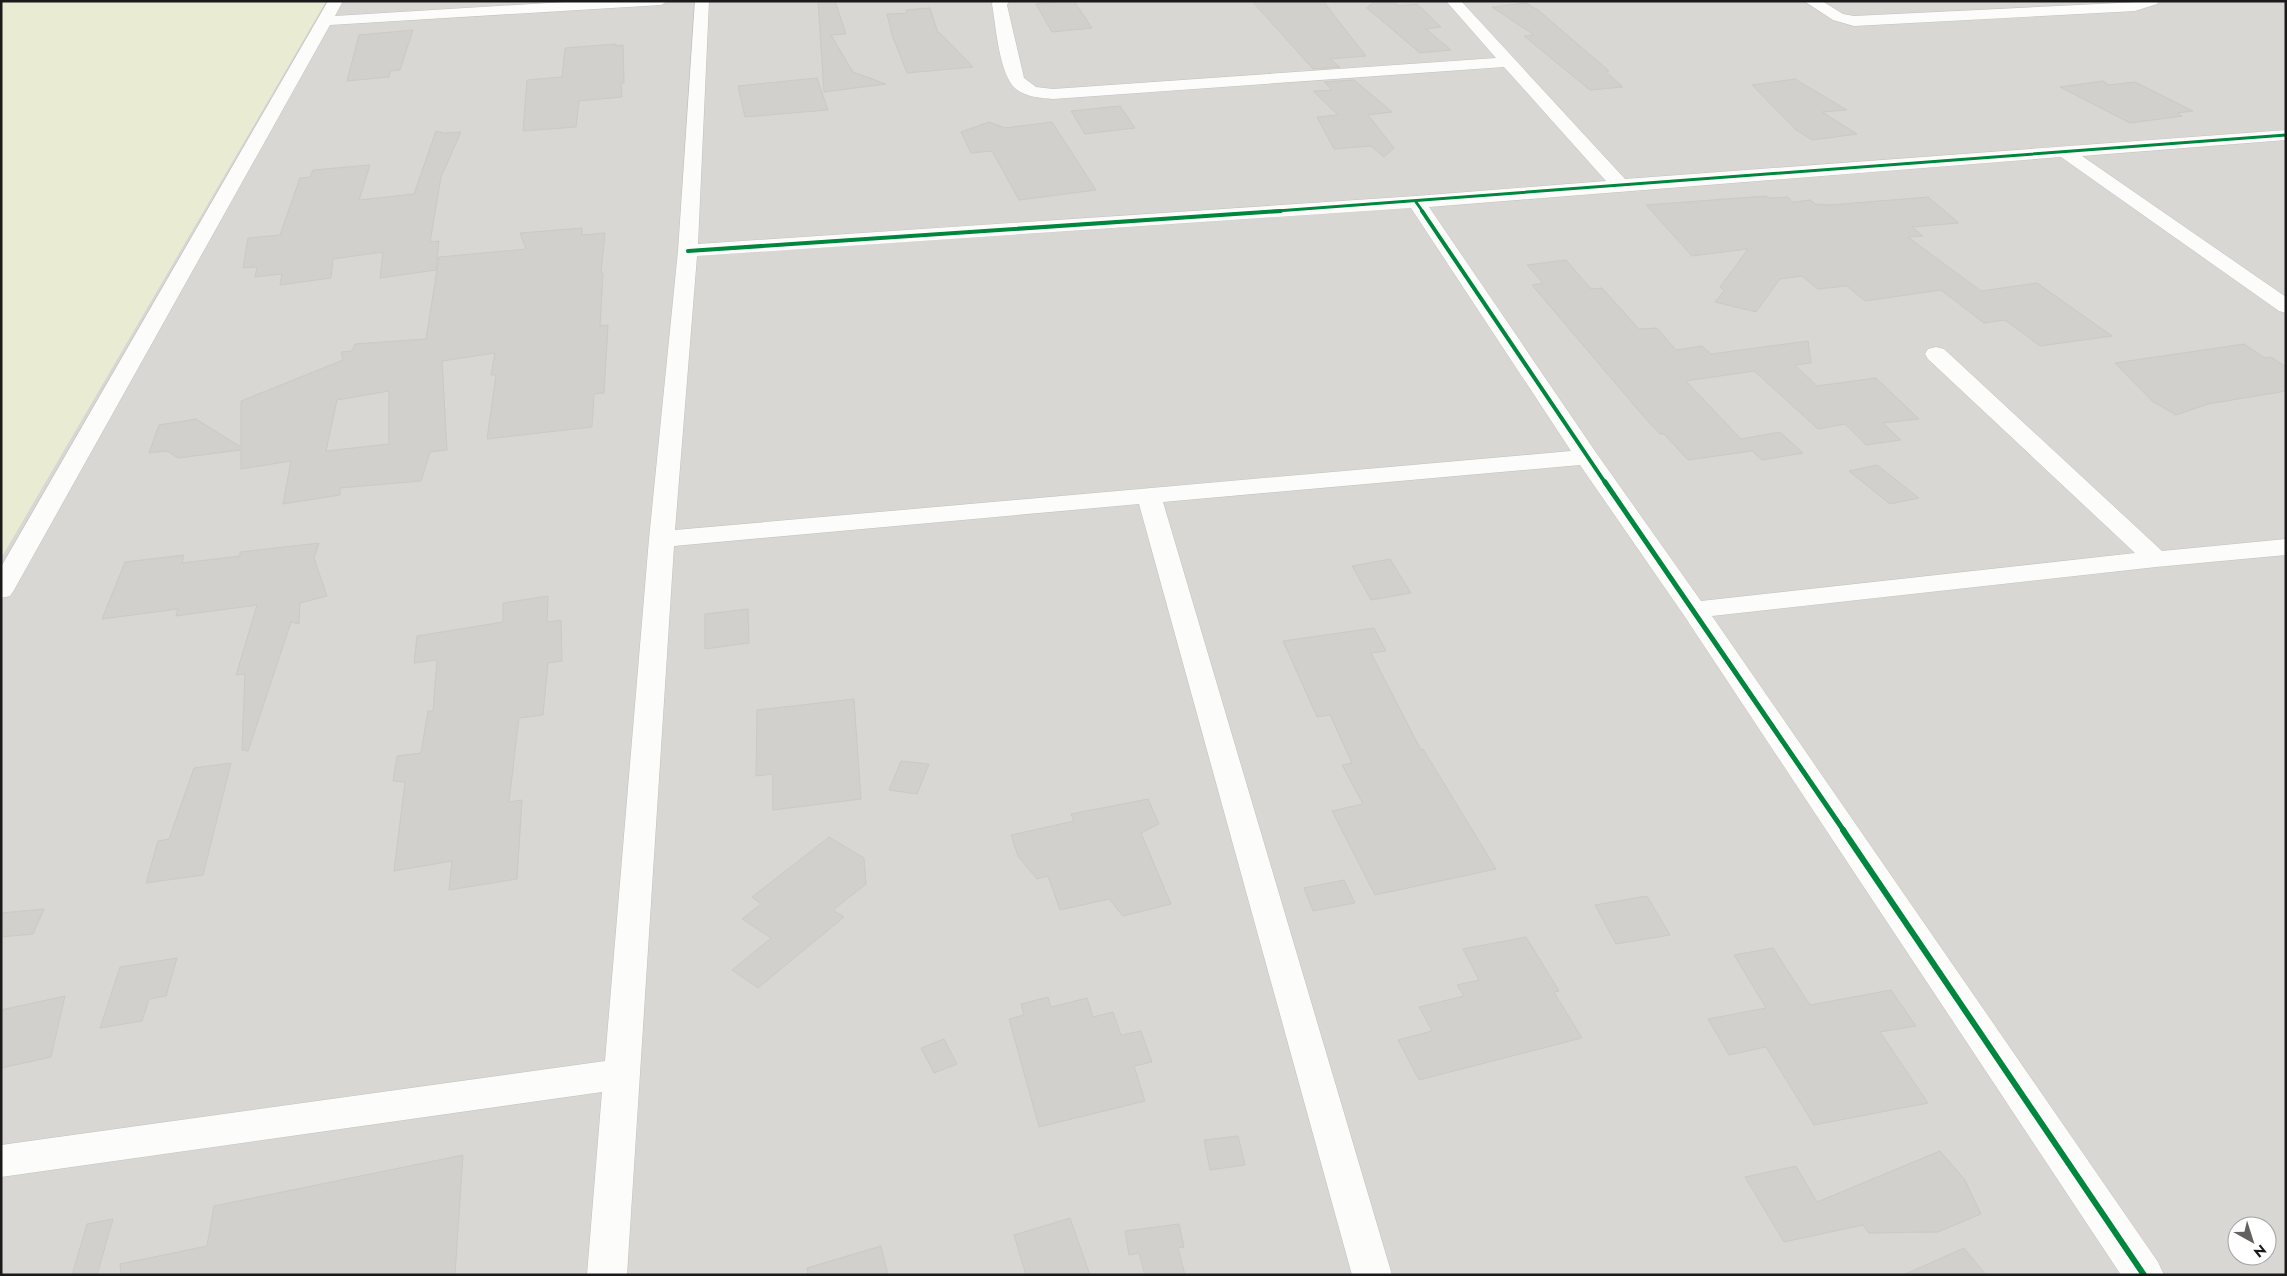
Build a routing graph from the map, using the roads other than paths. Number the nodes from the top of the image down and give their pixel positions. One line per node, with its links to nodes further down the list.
1 (336, 1): 8 (street)
2 (661, 1): 8 (street)
3 (702, 1): 14 (street)
4 (1002, 1): 9 (street)
5 (1453, 1): 9 (street)
6 (1810, 1): 7 (street)
7 (2152, 1)
8 (325, 21): 22 (street)
9 (1508, 62): 12 (street)
10 (2286, 135): 11 (street)
11 (2064, 151): 12 (street); 15 (street)
12 (1620, 185): 13 (street)
13 (1416, 202): 14 (street); 17 (street)
14 (688, 251): 19 (street)
15 (2286, 307)
16 (1936, 354): 21 (street)
17 (1587, 457): 18 (street); 23 (street)
18 (1149, 496): 19 (street); 27 (street)
19 (662, 539): 24 (street)
20 (2286, 547): 21 (street)
21 (2156, 559): 23 (street)
22 (1, 590)
23 (1694, 610): 28 (street)
24 (622, 1074): 25 (street); 26 (street)
25 (1, 1161)
26 (607, 1275)
27 (1372, 1275)
28 (2144, 1275)

